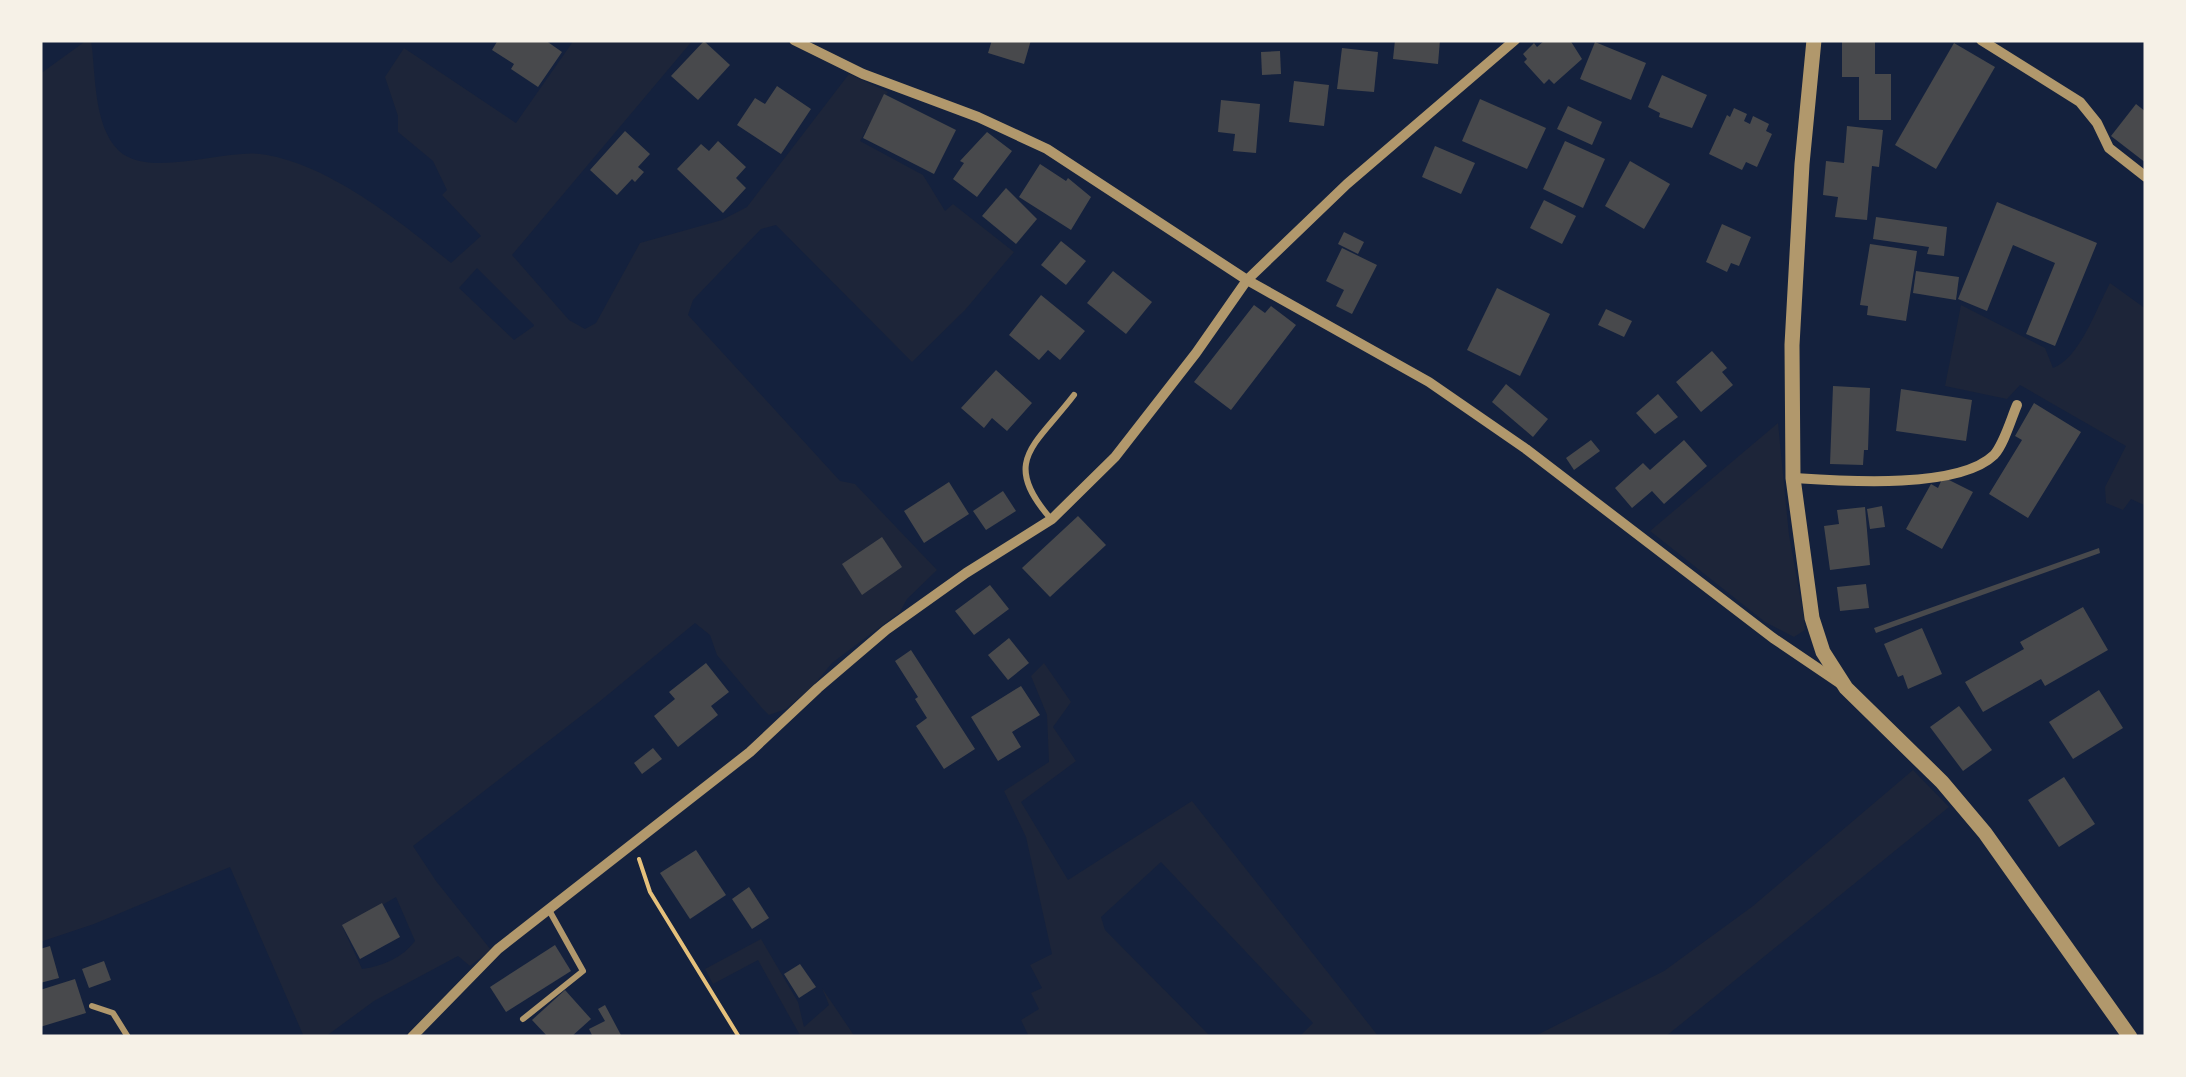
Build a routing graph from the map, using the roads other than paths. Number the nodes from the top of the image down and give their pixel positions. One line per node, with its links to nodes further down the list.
1 (794, 40): 6 (street)
2 (1515, 40): 6 (street)
3 (1814, 40): 9 (street)
4 (1981, 40): 5 (street)
5 (2146, 177)
6 (1246, 280): 10 (street); 11 (street)
7 (1074, 395): 10 (lane)
8 (2017, 405): 9 (street)
9 (1793, 478): 11 (street)
10 (1052, 520): 12 (street)
11 (1846, 688): 17 (street)
12 (549, 910): 14 (lane); 16 (street)
13 (92, 1006): 15 (lane)
14 (523, 1019)
15 (128, 1037)
16 (412, 1037)
17 (2130, 1037)

